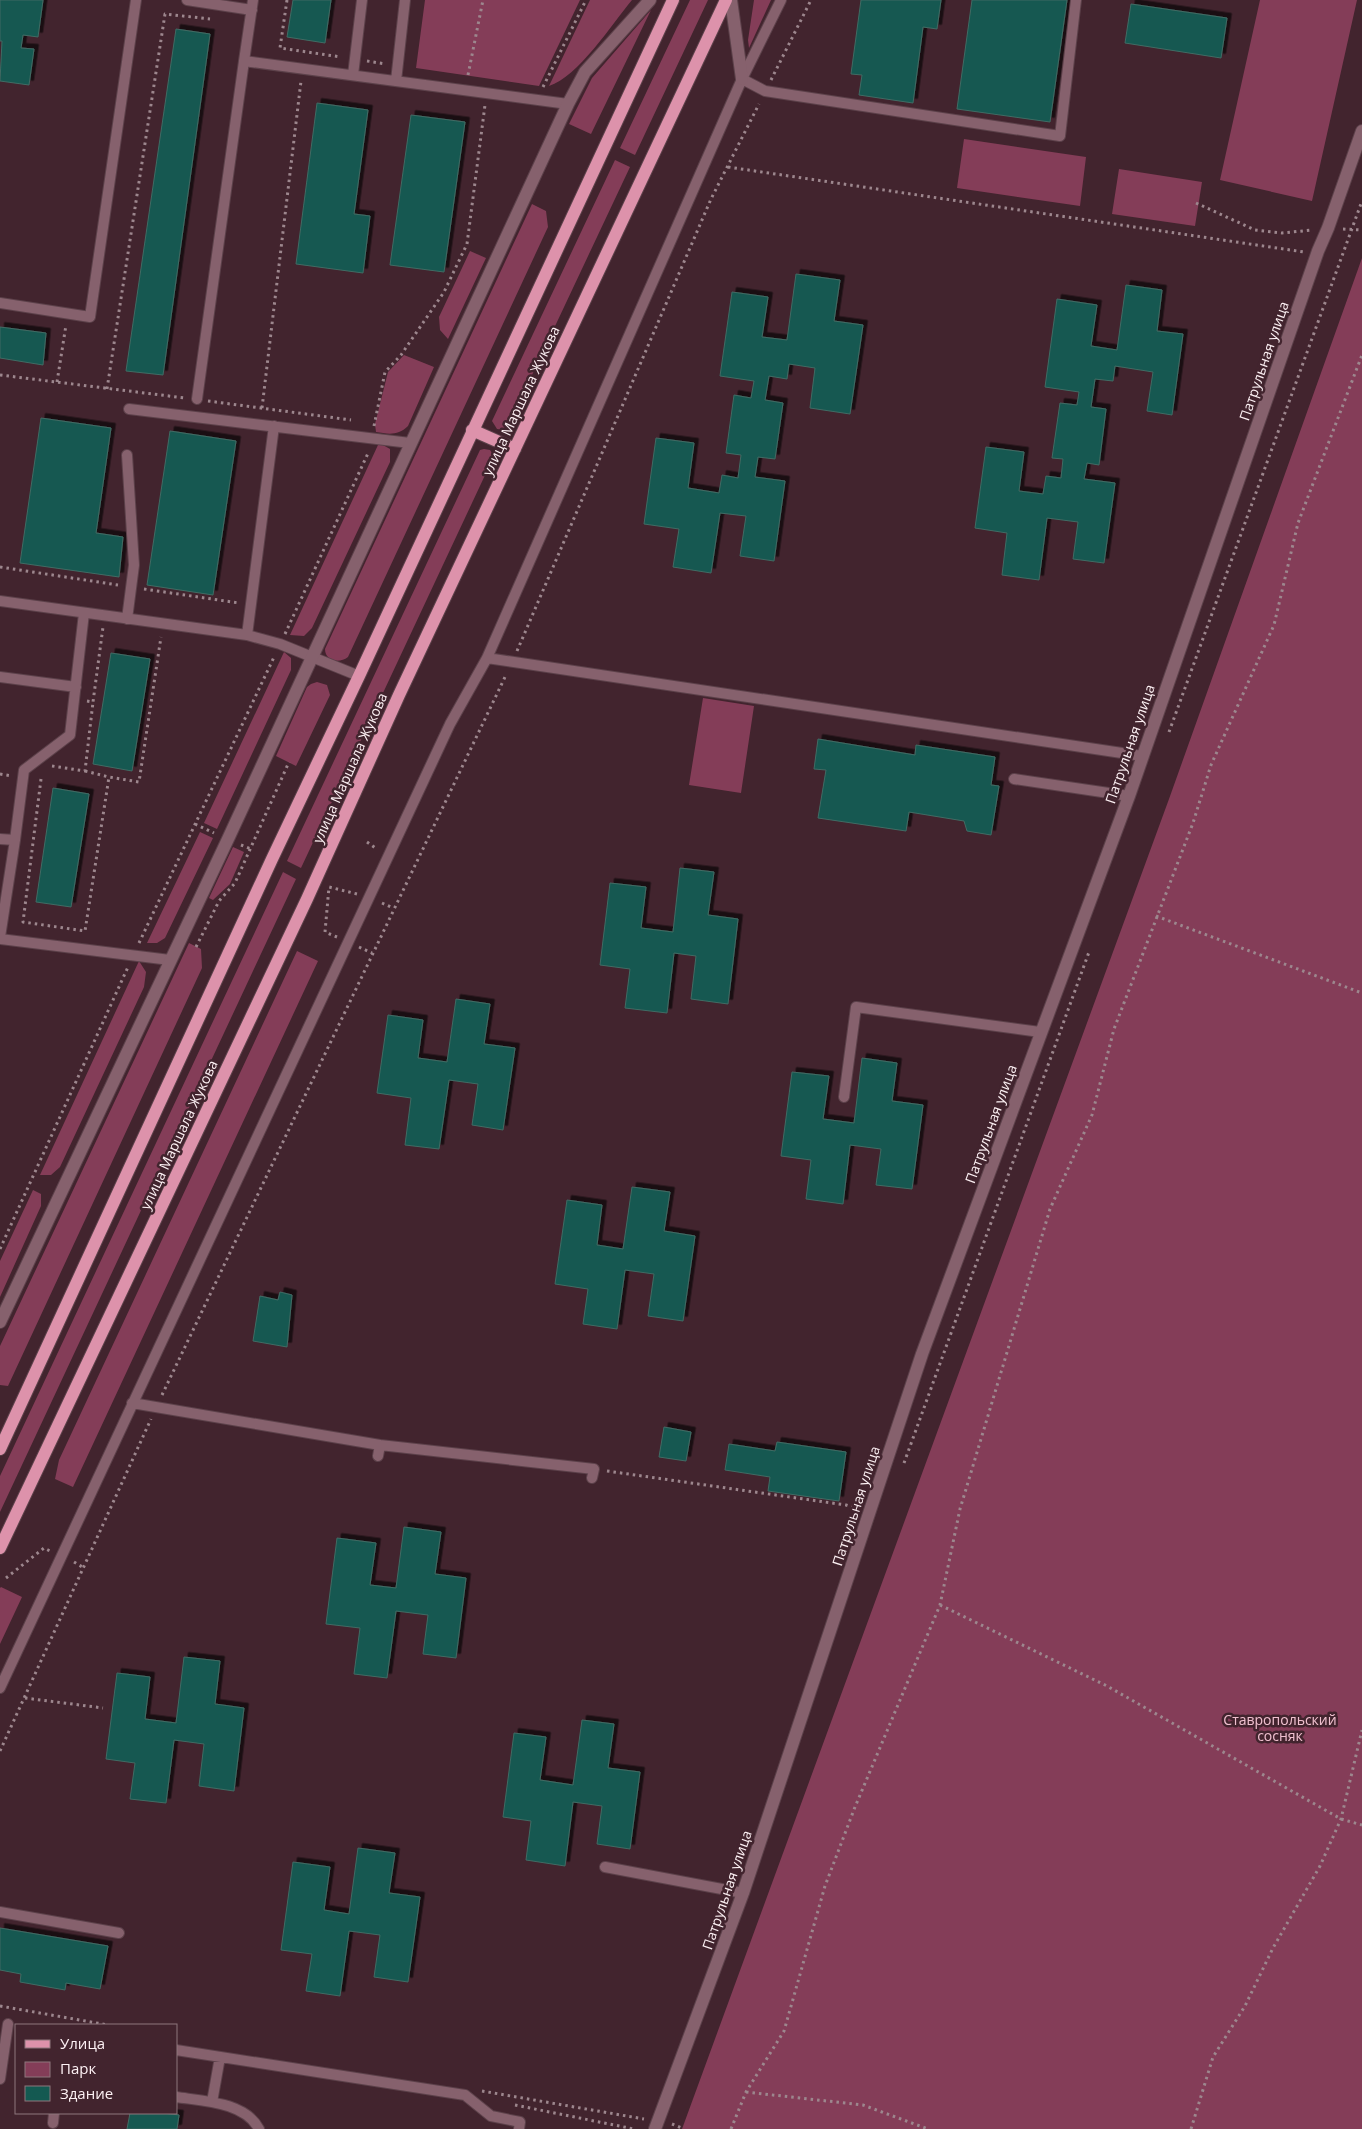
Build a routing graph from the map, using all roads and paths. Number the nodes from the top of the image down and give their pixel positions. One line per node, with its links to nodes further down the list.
1 (136, 0): 32 (lane)
2 (187, 0): 14 (lane)
3 (362, 0): 18 (lane)
4 (405, 0): 20 (lane)
5 (483, 0): 23 (path)
6 (586, 0): 21 (path)
7 (650, 0): 24 (street)
8 (673, 0): 41 (main road)
9 (726, 0): 44 (main road, улица Маршала Жукова)
10 (731, 0): 19 (street)
11 (781, 0): 19 (lane)
12 (811, 0): 22 (path)
13 (1076, 0): 22 (lane)
14 (253, 5): 16 (lane)
15 (219, 20): 36 (path)
16 (244, 60): 17 (lane); 37 (lane)
17 (302, 68): 18 (lane); 38 (path)
18 (353, 75): 20 (lane)
19 (742, 79): 22 (lane); 55 (lane)
20 (396, 81): 23 (lane)
21 (533, 86)
22 (766, 91): 26 (path)
23 (486, 93): 24 (lane); 42 (path)
24 (568, 104): 43 (street)
25 (1362, 131): 29 (street, Патрульная улица)
26 (728, 167): 30 (path); 56 (path)
27 (1362, 201): 31 (path)
28 (1196, 203): 29 (path)
29 (1328, 228): 30 (street, Патрульная улица)
30 (1317, 254): 31 (path); 62 (street, Патрульная улица)
31 (1342, 258): 61 (path)
32 (0, 303)
33 (66, 319): 35 (path)
34 (1362, 355): 71 (path)
35 (57, 382)
36 (107, 389)
37 (197, 399)
38 (262, 408)
39 (129, 409): 40 (lane)
40 (274, 426): 42 (lane); 51 (lane)
41 (472, 430): 44 (main road); 57 (main road)
42 (375, 438): 43 (lane); 52 (path)
43 (410, 443): 54 (street)
44 (515, 449): 88 (main road, улица Маршала Жукова)
45 (127, 456): 48 (lane)
46 (0, 601): 47 (lane)
47 (84, 613): 48 (lane); 59 (lane)
48 (127, 619): 51 (lane)
49 (113, 627): 60 (path)
50 (162, 634): 65 (path)
51 (247, 635): 52 (lane)
52 (278, 648): 53 (path); 54 (lane)
53 (269, 651)
54 (312, 658): 57 (lane); 75 (street)
55 (487, 658): 56 (lane); 80 (lane)
56 (512, 661): 62 (lane); 81 (path)
57 (359, 676): 83 (main road)
58 (0, 677): 59 (lane)
59 (76, 687): 60 (lane)
60 (74, 700): 70 (lane)
61 (1168, 735)
62 (1142, 756): 68 (street, Патрульная улица)
63 (290, 762): 73 (path)
64 (86, 770): 65 (path)
65 (109, 777): 67 (path)
66 (1014, 779): 68 (lane)
67 (40, 780)
68 (1128, 796): 77 (street, Патрульная улица)
69 (0, 839): 70 (lane)
70 (15, 840): 72 (lane)
71 (1156, 916): 76 (path); 89 (path)
72 (0, 938): 75 (lane)
73 (196, 947)
74 (1090, 951): 85 (path)
75 (170, 960): 79 (street)
76 (1362, 992)
77 (1040, 1032): 78 (lane); 87 (street, Патрульная улица)
78 (844, 1097)
79 (0, 1322)
80 (132, 1403): 81 (lane); 90 (lane)
81 (156, 1408): 82 (lane); 91 (path)
82 (380, 1445): 84 (lane); 86 (lane)
83 (0, 1449)
84 (378, 1456)
85 (903, 1466)
86 (593, 1474): 87 (path)
87 (869, 1513): 98 (street, Патрульная улица)
88 (0, 1548)
89 (940, 1606): 95 (path); 107 (path)
90 (0, 1688)
91 (25, 1698): 92 (path); 94 (path)
92 (103, 1708)
93 (1362, 1730): 95 (path)
94 (0, 1751)
95 (1341, 1819): 96 (path); 119 (path)
96 (1362, 1825)
97 (605, 1867): 98 (lane)
98 (742, 1893): 115 (street, Патрульная улица)
99 (0, 1912): 100 (lane)
100 (120, 1933)
101 (0, 2006): 103 (path)
102 (8, 2024): 106 (lane)
103 (102, 2024)
104 (178, 2050): 105 (lane)
105 (220, 2057): 109 (lane); 113 (lane)
106 (0, 2079)
107 (746, 2092): 117 (path); 118 (path)
108 (178, 2097): 109 (lane)
109 (212, 2102): 112 (lane)
110 (512, 2104): 114 (path)
111 (674, 2114): 116 (path)
112 (259, 2129)
113 (519, 2129)
114 (634, 2129)
115 (655, 2129)
116 (684, 2129)
117 (731, 2129)
118 (928, 2129)
119 (1191, 2129)

